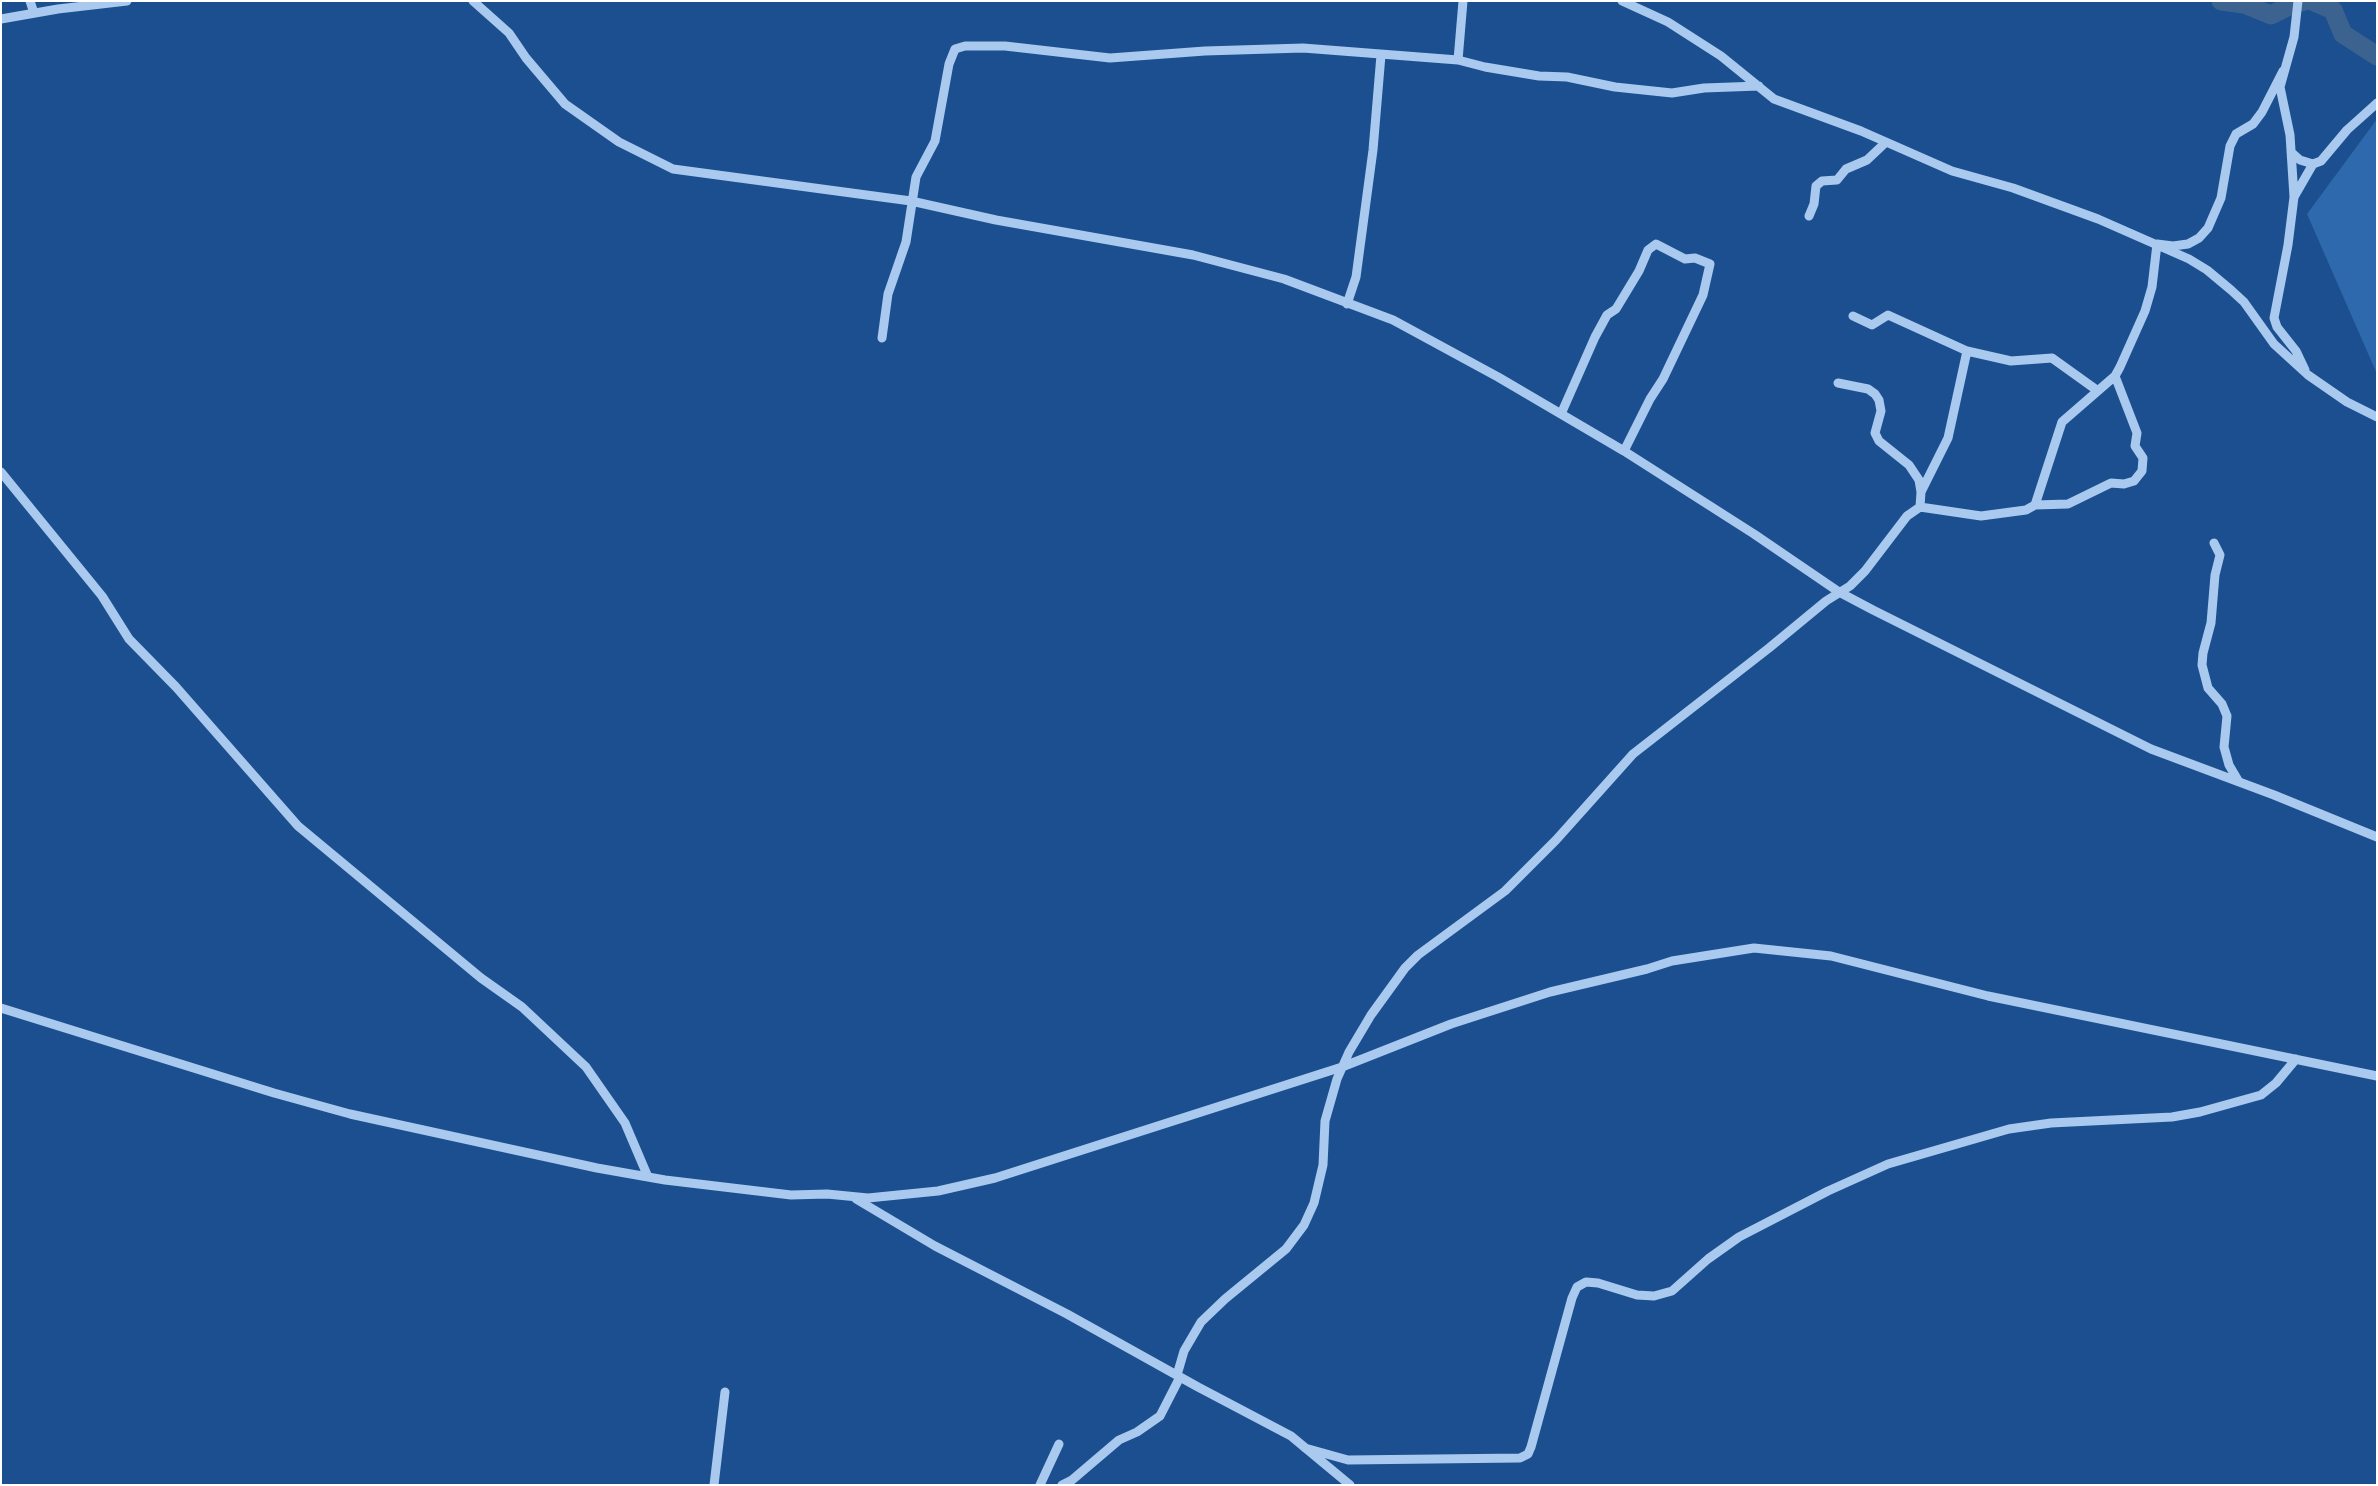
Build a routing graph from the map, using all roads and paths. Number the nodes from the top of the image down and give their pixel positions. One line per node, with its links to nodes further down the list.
1 (30, 1): 8 (street)
2 (127, 1): 7 (street)
3 (473, 1): 19 (street)
4 (1463, 1): 11 (street)
5 (1622, 1): 13 (street)
6 (2298, 1): 12 (street)
7 (97, 2): 8 (street)
8 (34, 13): 9 (street)
9 (1, 19)
10 (1381, 55): 11 (street); 19 (street); 22 (street)
11 (1458, 60): 13 (street)
12 (2283, 70): 16 (street); 21 (street)
13 (1759, 86): 15 (street)
14 (2377, 103): 17 (street)
15 (1885, 143): 20 (street); 21 (street)
16 (2291, 152): 17 (street); 18 (street)
17 (2313, 164): 18 (street)
18 (2294, 197): 26 (street)
19 (911, 201): 22 (street); 24 (street)
20 (1810, 216)
21 (2157, 244): 26 (street); 27 (street)
22 (1347, 304): 30 (street)
23 (1853, 316): 25 (street)
24 (882, 338)
25 (1967, 351): 29 (street); 34 (street)
26 (2308, 374): 31 (street)
27 (2115, 376): 29 (street); 35 (street)
28 (1838, 383): 34 (street)
29 (2098, 391): 35 (street)
30 (1561, 414): 32 (street); 32 (street)
31 (2377, 417)
32 (1624, 450): 38 (street)
33 (1, 472): 45 (street)
34 (1921, 492): 36 (street)
35 (2035, 505): 36 (street)
36 (1920, 508): 38 (street)
37 (2214, 543): 39 (street)
38 (1839, 592): 39 (street); 43 (street)
39 (2239, 782): 40 (street)
40 (2377, 837)
41 (1, 1008): 45 (street)
42 (2296, 1058): 43 (street); 44 (street); 50 (street)
43 (1342, 1067): 46 (street); 47 (street)
44 (2377, 1076)
45 (648, 1177): 46 (street)
46 (854, 1198): 47 (street)
47 (1178, 1376): 50 (street); 53 (street)
48 (725, 1392): 51 (street)
49 (1059, 1444): 52 (street)
50 (1305, 1448): 54 (street)
51 (714, 1485)
52 (1040, 1485)
53 (1062, 1485)
54 (1350, 1485)

